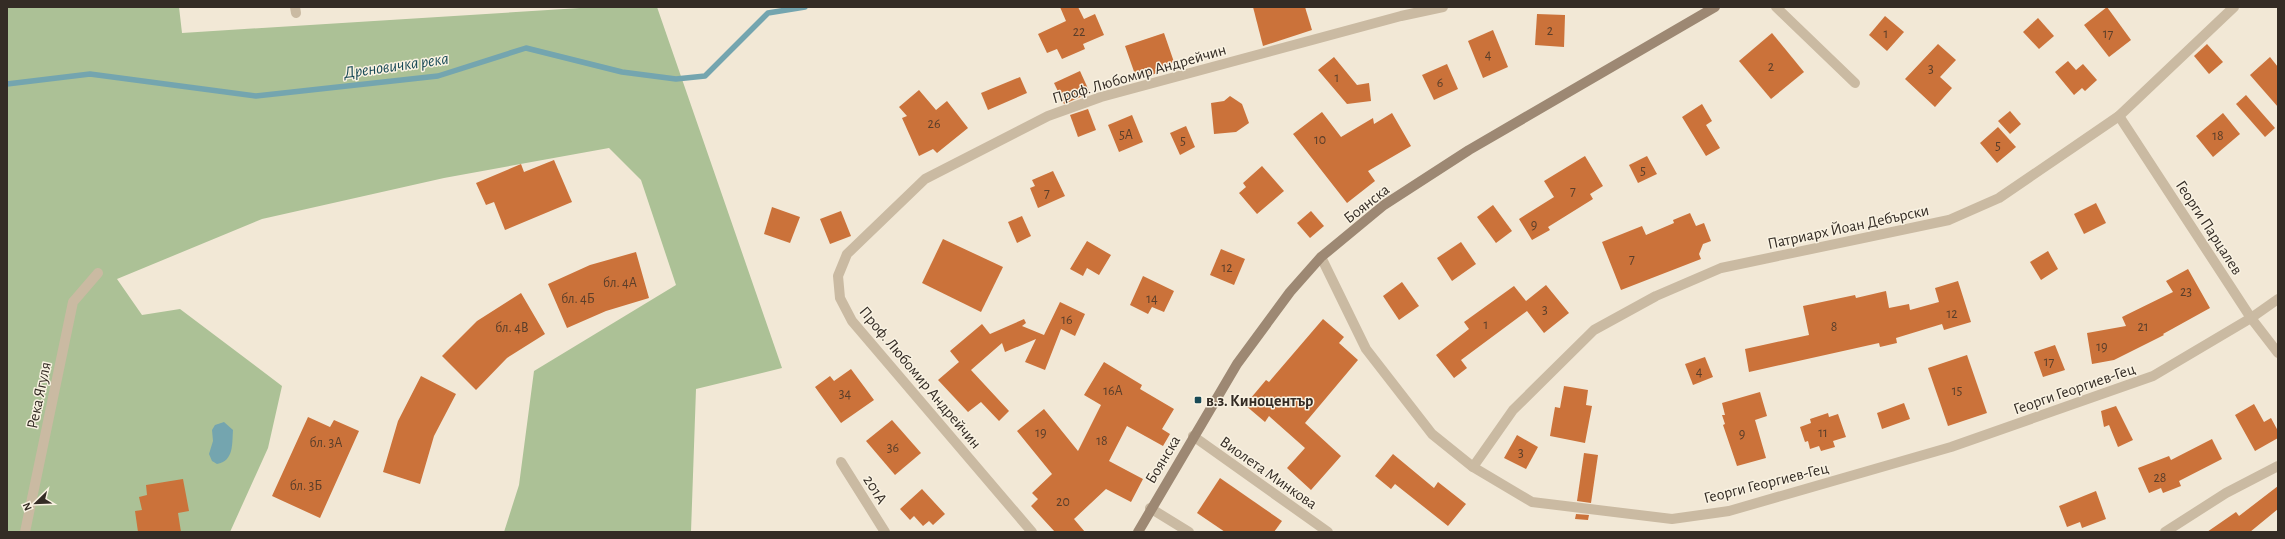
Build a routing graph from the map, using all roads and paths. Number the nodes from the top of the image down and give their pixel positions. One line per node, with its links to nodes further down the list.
1 (1442, 7): 19 (street, Проф. Любомир Андрейчин)
2 (1714, 7): 7 (main road, Боянска)
3 (1776, 7): 5 (street)
4 (2234, 7): 6 (street, Патриарх Йоан Дебърски)
5 (1855, 83)
6 (2119, 116): 10 (street, Георги Парцалев); 15 (street, Патриарх Йоан Дебърски)
7 (1321, 257): 12 (main road, Боянска); 15 (street, Георги Георгиев-Гец)
8 (98, 273): 17 (street, Река Ягуля)
9 (2278, 299): 10 (street, Георги Георгиев-Гец)
10 (2251, 318): 11 (street, Георги Парцалев); 15 (street, Георги Георгиев-Гец)
11 (2278, 353)
12 (1193, 436): 16 (main road, Боянска); 22 (street, Виолета Минкова)
13 (841, 462): 18 (street, 201А)
14 (2278, 466): 23 (street)
15 (1473, 467)
16 (1150, 508): 20 (main road, Боянска); 21 (street)
17 (25, 532)
18 (885, 532)
19 (1032, 532)
20 (1138, 532)
21 (1190, 532)
22 (1328, 532)
23 (2165, 532)

